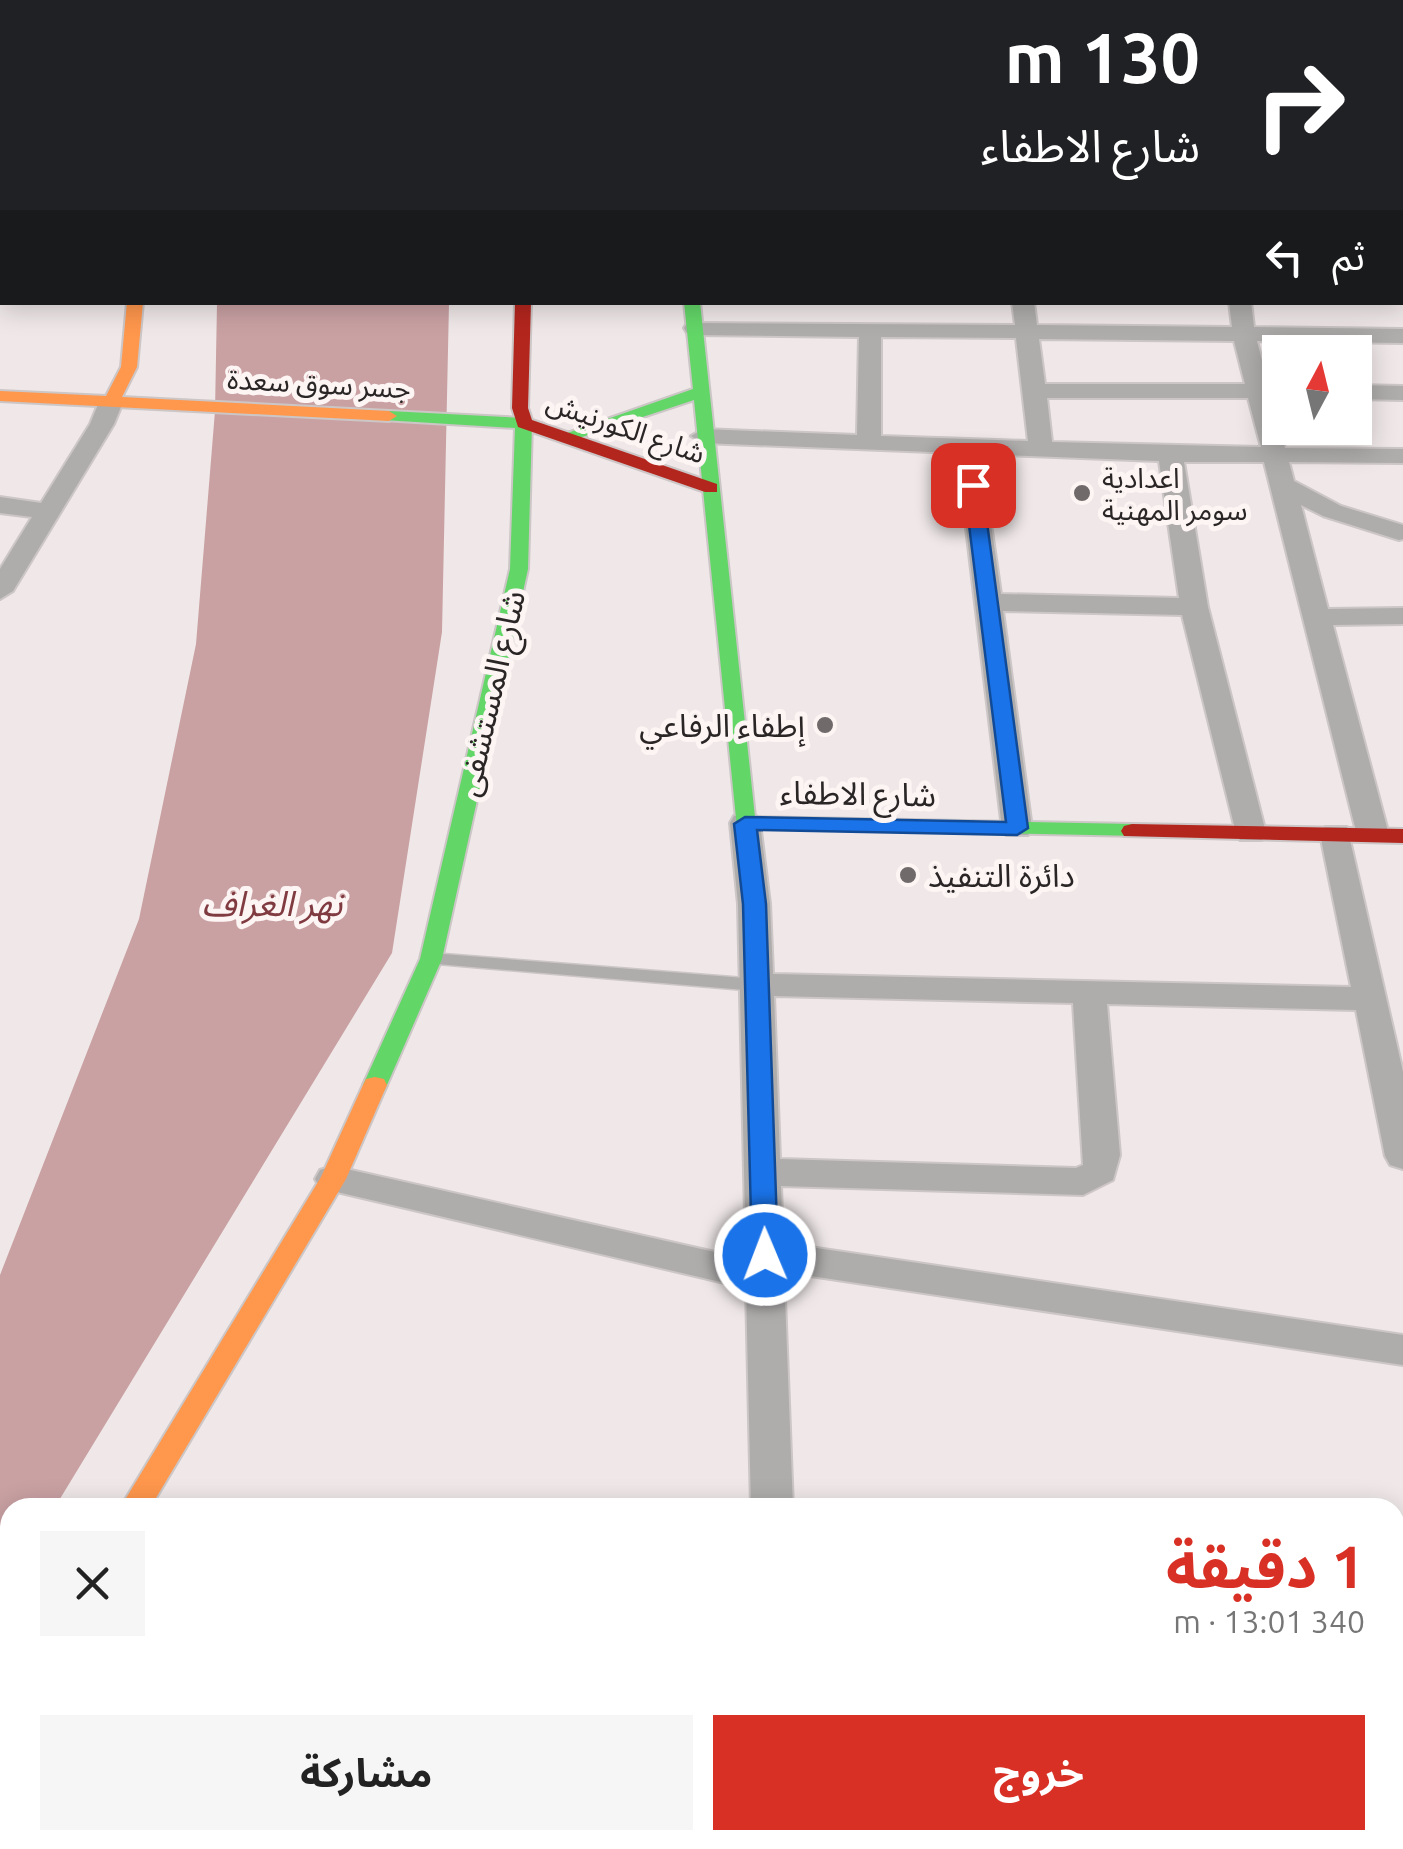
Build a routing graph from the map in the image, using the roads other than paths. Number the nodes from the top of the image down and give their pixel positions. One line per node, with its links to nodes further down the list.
1 (135, 305): 18 (street)
2 (523, 305): 19 (street, شارع الكورنيش)
3 (692, 305): 6 (street, شارع الاطفاء)
4 (1024, 305): 8 (street)
5 (1240, 305): 9 (street)
6 (695, 328): 7 (street); 13 (street, شارع الاطفاء)
7 (870, 330): 8 (street); 22 (street)
8 (1028, 332): 9 (street); 14 (street)
9 (1244, 335): 10 (street); 11 (street)
10 (1403, 336)
11 (1262, 374)
12 (1262, 391): 14 (street)
13 (700, 392): 20 (street, شارع الاطفاء); 21 (street)
14 (1035, 392): 25 (street)
15 (1372, 392): 16 (street)
16 (1403, 393)
17 (0, 396): 18 (street, جسر سوق سعدة)
18 (111, 402): 19 (street, جسر سوق سعدة); 32 (street)
19 (524, 423): 21 (street, شارع الكورنيش); 46 (street, شارع المستشفى)
20 (703, 436): 22 (street); 30 (street, شارع الاطفاء)
21 (564, 437): 30 (street, شارع الكورنيش)
22 (869, 440): 24 (street)
23 (1275, 445): 27 (street)
24 (968, 446): 25 (street); 36 (street)
25 (1041, 449): 26 (street)
26 (1170, 454): 27 (street); 37 (street)
27 (1276, 455): 28 (street); 29 (street)
28 (1403, 456)
29 (1284, 486): 33 (street); 39 (street)
30 (711, 488): 40 (street, شارع الاطفاء)
31 (0, 505): 32 (street)
32 (49, 512): 34 (street)
33 (1402, 540)
34 (8, 566): 35 (street)
35 (0, 591)
36 (988, 602): 37 (street); 41 (street)
37 (1194, 607): 42 (street)
38 (1403, 616): 39 (street)
39 (1318, 617): 44 (street)
40 (745, 824): 41 (street, شارع الاطفاء); 47 (street)
41 (1017, 828): 42 (street, شارع الاطفاء)
42 (1251, 833): 43 (street, شارع الاطفاء)
43 (1336, 834): 44 (street, شارع الاطفاء); 49 (street)
44 (1373, 835): 45 (street, شارع الاطفاء)
45 (1403, 836)
46 (430, 959): 47 (lane); 52 (street, شارع المستشفى)
47 (757, 985): 48 (street); 51 (street)
48 (1089, 993): 49 (street); 51 (street)
49 (1370, 999): 50 (street)
50 (1403, 1156)
51 (763, 1172): 53 (street)
52 (332, 1178): 53 (street); 55 (street, شارع المستشفى)
53 (765, 1266): 54 (street); 56 (street)
54 (1403, 1350)
55 (140, 1498)
56 (772, 1498)

